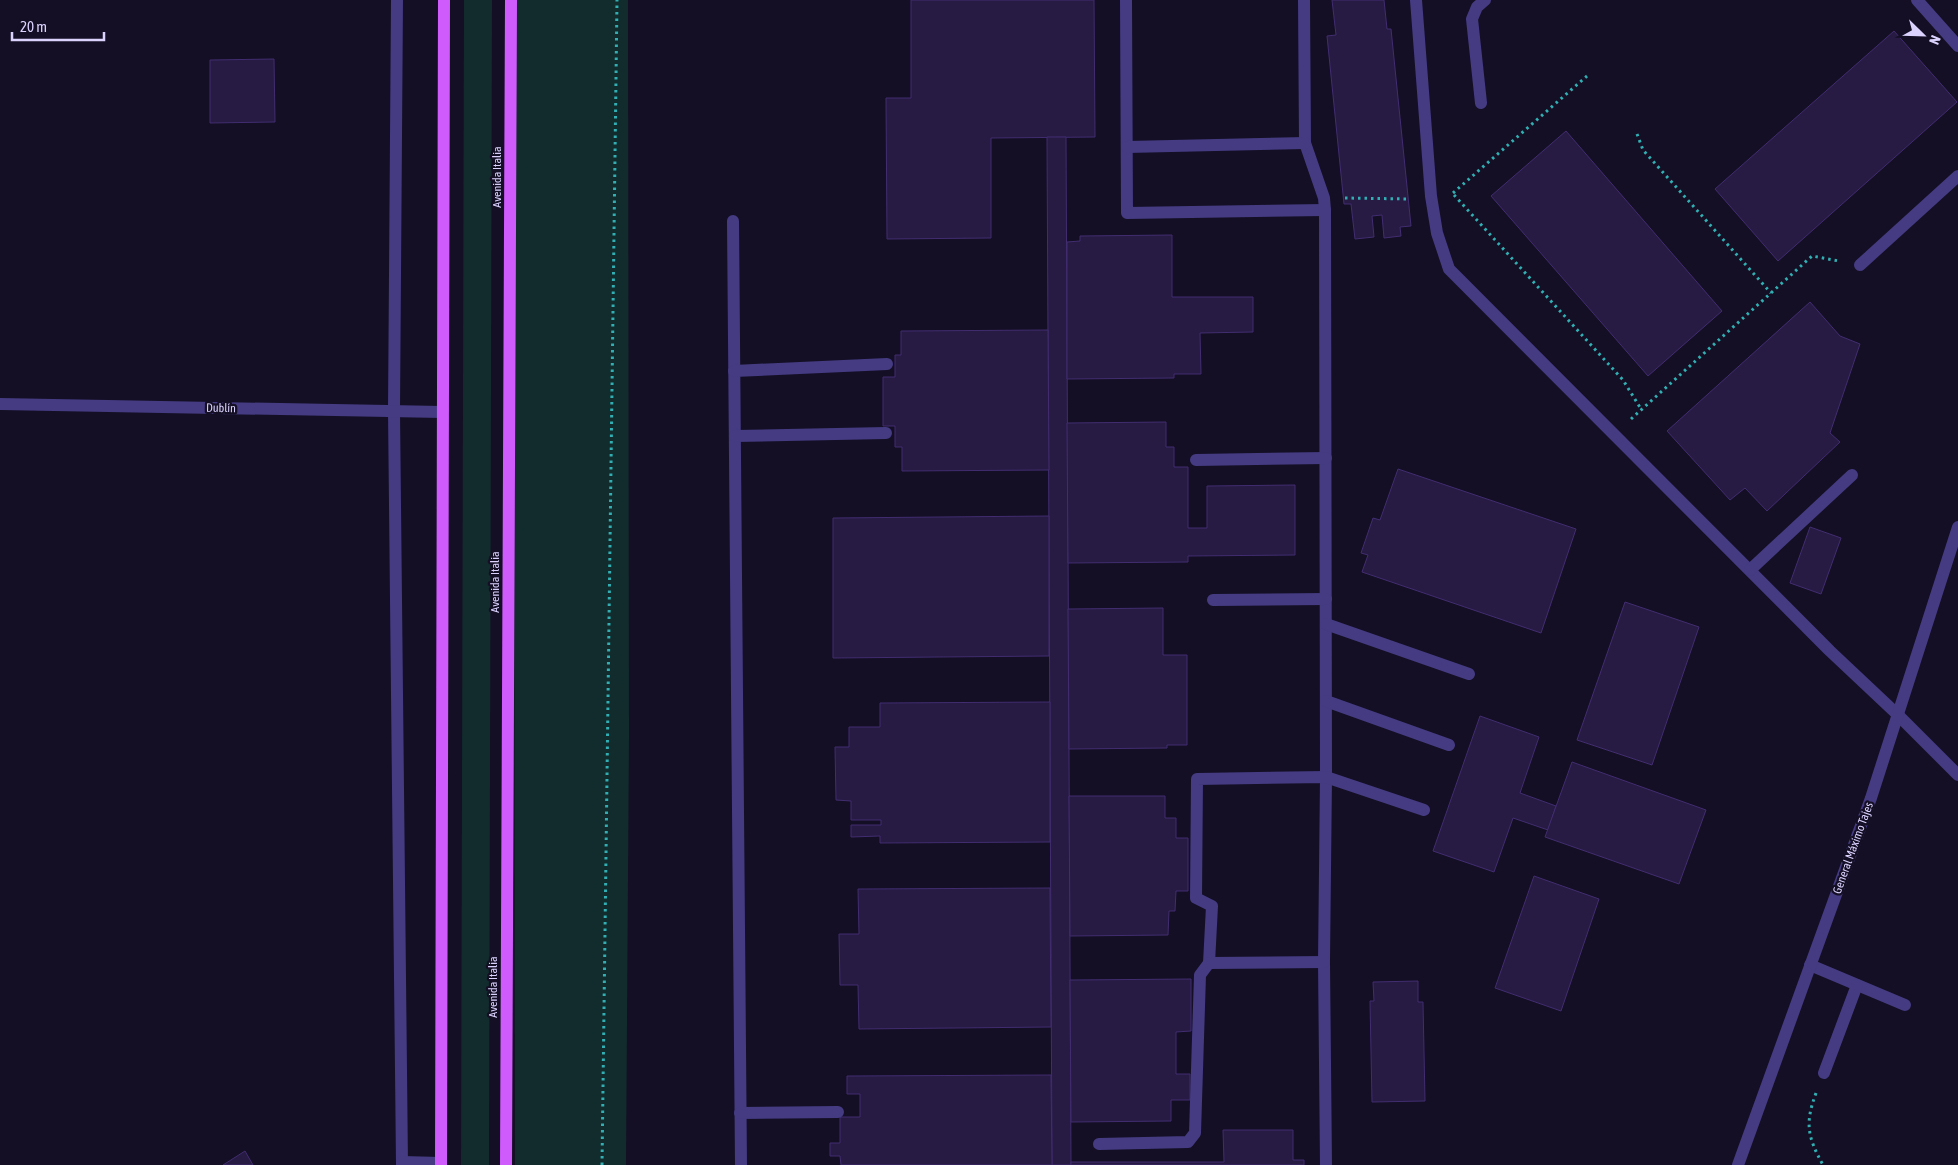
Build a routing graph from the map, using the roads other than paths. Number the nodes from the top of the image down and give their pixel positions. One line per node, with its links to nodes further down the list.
1 (397, 0): 20 (street)
2 (444, 0): 21 (main road)
3 (511, 0): 50 (main road, Avenida Italia)
4 (1126, 0): 12 (street)
5 (1304, 0): 11 (street)
6 (1416, 0): 28 (street)
7 (1485, 0): 10 (street)
8 (1917, 0): 9 (street)
9 (1958, 46)
10 (1481, 103)
11 (1305, 143): 12 (street); 14 (street)
12 (1127, 147): 14 (street)
13 (1958, 176): 16 (street)
14 (1325, 204): 24 (street)
15 (734, 221): 18 (street)
16 (1860, 265)
17 (887, 364): 18 (street)
18 (734, 371): 23 (street)
19 (0, 404): 20 (street, Dublín)
20 (394, 411): 21 (street, Dublín); 48 (street)
21 (442, 412): 49 (main road)
22 (886, 433): 23 (street)
23 (735, 436): 46 (street)
24 (1326, 458): 25 (street); 29 (street)
25 (1196, 460)
26 (1852, 475): 28 (street)
27 (1958, 526): 34 (street, General Máximo Tajes)
28 (1750, 570): 34 (street)
29 (1326, 598): 30 (street); 31 (street)
30 (1213, 600)
31 (1326, 624): 32 (street); 33 (street)
32 (1469, 674)
33 (1326, 701): 35 (street); 37 (street)
34 (1898, 715): 36 (street); 41 (street, General Máximo Tajes)
35 (1449, 745)
36 (1958, 775)
37 (1326, 777): 38 (street); 39 (street); 40 (street)
38 (1424, 810)
39 (1324, 962): 40 (street); 52 (street)
40 (1209, 963): 47 (street)
41 (1810, 966): 42 (street); 53 (street, General Máximo Tajes)
42 (1857, 985): 43 (street); 44 (street)
43 (1905, 1005)
44 (1824, 1073)
45 (838, 1112): 46 (street)
46 (740, 1113): 51 (street)
47 (1099, 1144)
48 (402, 1164): 49 (street)
49 (441, 1164)
50 (506, 1165)
51 (741, 1165)
52 (1326, 1165)
53 (1738, 1165)

